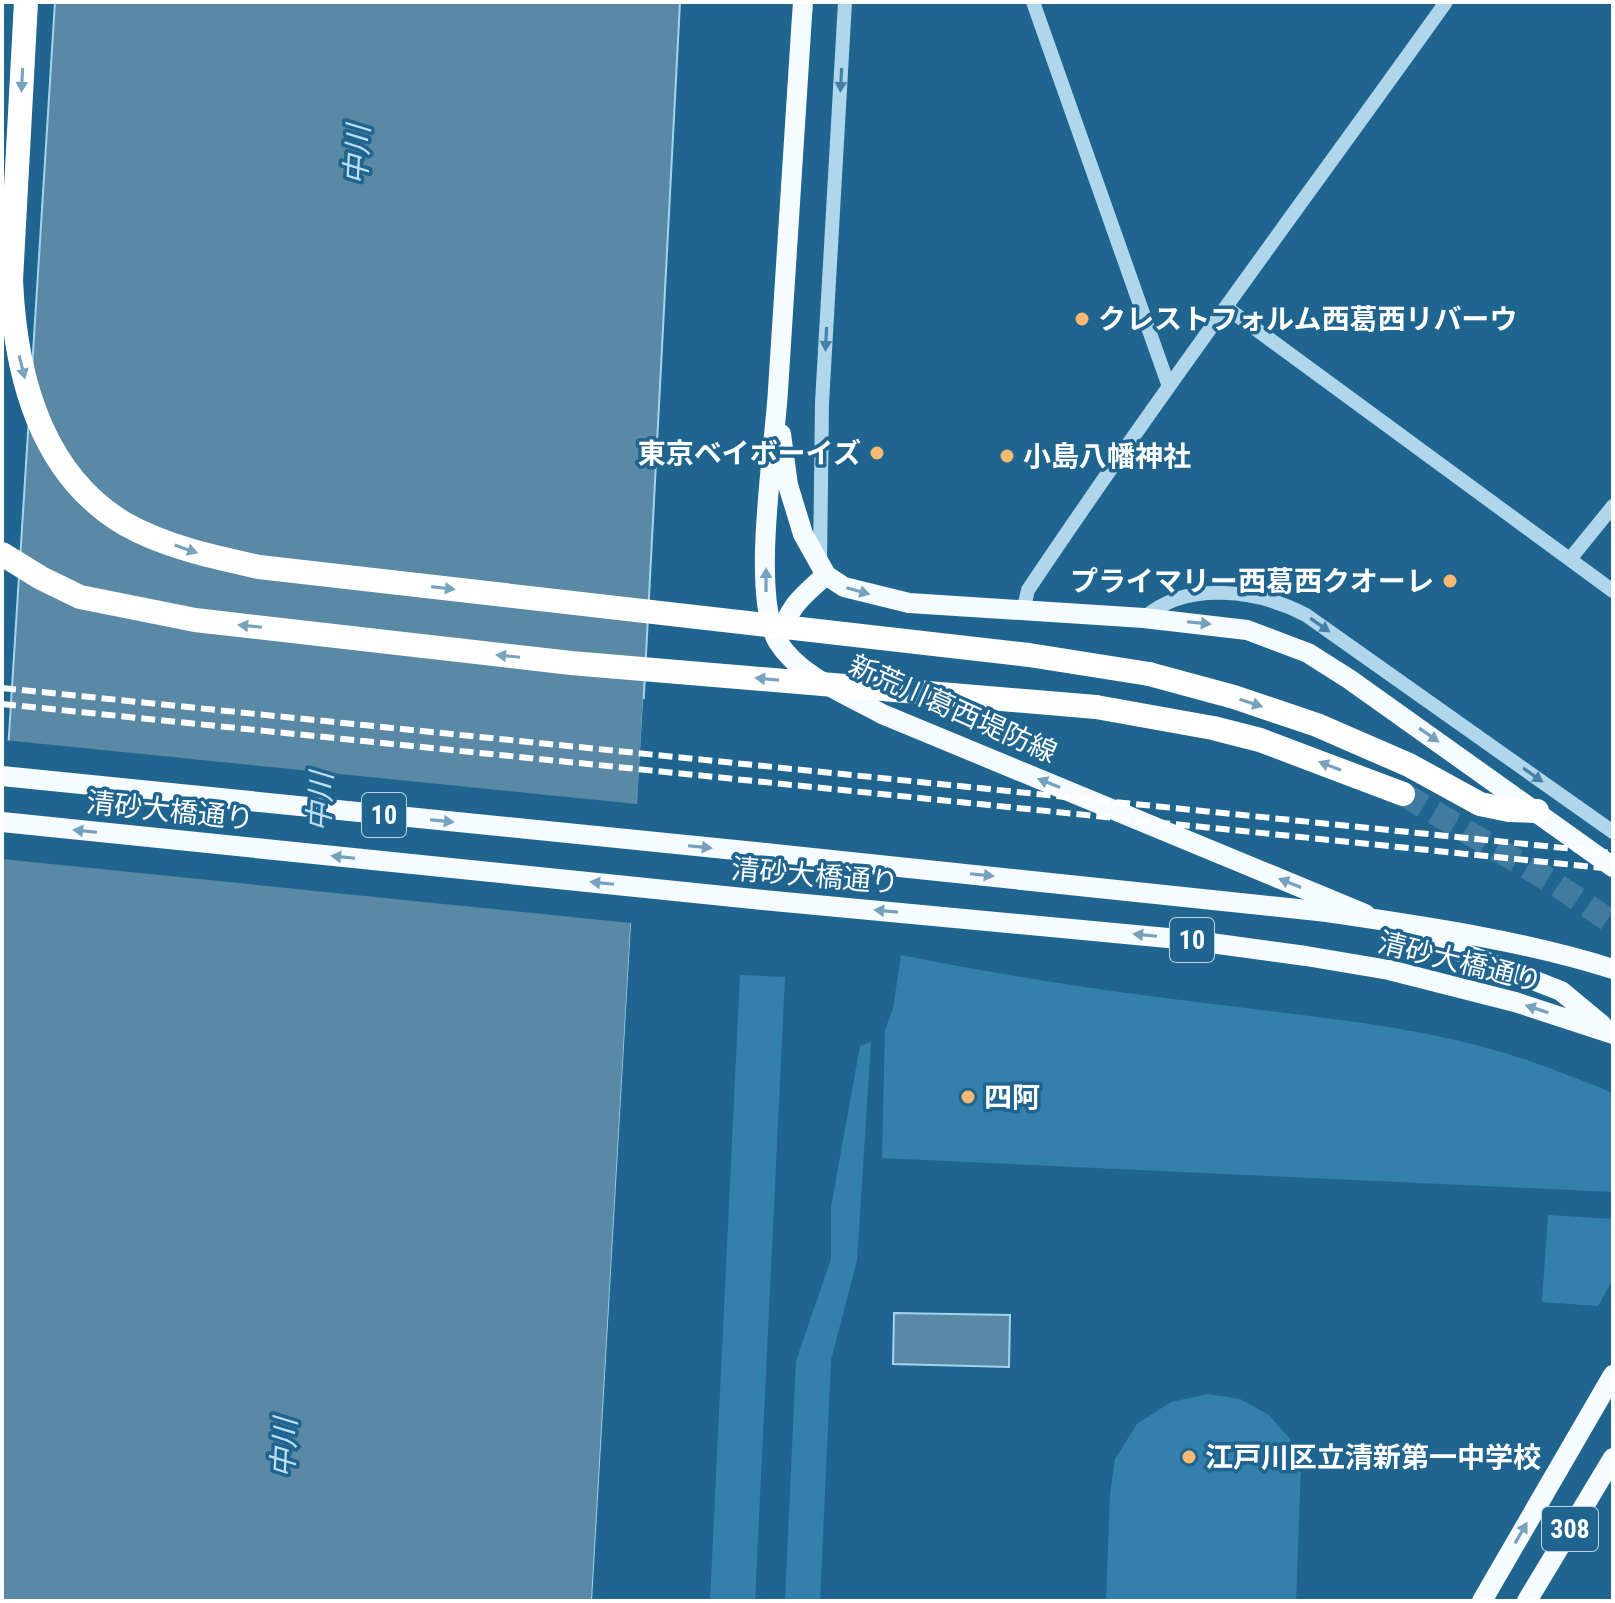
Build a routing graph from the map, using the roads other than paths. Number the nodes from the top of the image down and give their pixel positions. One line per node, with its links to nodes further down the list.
1 (26, 2): 19 (highway, one-way to 19, bridge)
2 (803, 2): 8 (main road, 新荒川葛西堤防線)
3 (845, 2): 12 (street, one-way to 12)
4 (1033, 2): 7 (street)
5 (1446, 2): 6 (street)
6 (1227, 308): 7 (street); 11 (street)
7 (1168, 384): 14 (street)
8 (777, 402): 12 (main road); 16 (main road, 新荒川葛西堤防線, one-way to 8)
9 (1613, 506): 11 (street)
10 (2, 554): 18 (highway, one-way to 10, bridge)
11 (1570, 559): 13 (street)
12 (823, 569): 14 (main road, one-way to 14); 16 (main road)
13 (1613, 591)
14 (1023, 611): 15 (main road)
15 (1144, 618): 19 (main road, one-way to 19); 21 (street, one-way to 21)
16 (778, 642): 24 (main road, 新荒川葛西堤防線, one-way to 16)
17 (2, 776): 23 (main road, 清砂大橋通り / 10, one-way to 23, bridge)
18 (1403, 794)
19 (1537, 811): 22 (main road)
20 (2, 822): 24 (main road, 清砂大橋通り / 10, one-way to 20)
21 (1613, 832)
22 (1613, 867)
23 (1613, 969)
24 (1612, 1034)
25 (1613, 1375): 27 (main road, 308, one-way to 25)
26 (1613, 1458): 28 (main road, 308)
27 (1482, 1601)
28 (1527, 1601)

